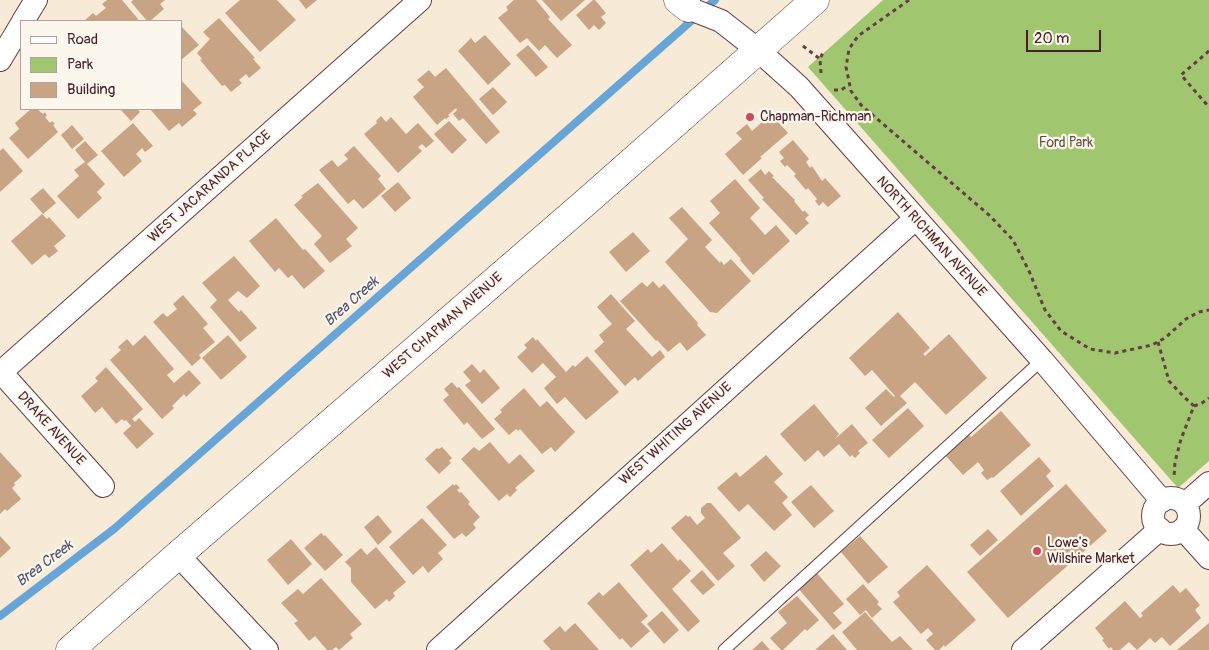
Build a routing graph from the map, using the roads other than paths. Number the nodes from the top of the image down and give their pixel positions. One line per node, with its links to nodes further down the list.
1 (36, 0): 5 (street)
2 (420, 0): 11 (street, WEST JACARANDA PLACE)
3 (815, 0): 7 (main road, WEST CHAPMAN AVENUE)
4 (683, 4): 7 (street, NORTH RICHMAN AVENUE)
5 (24, 20)
6 (20, 27): 8 (street)
7 (758, 50): 9 (street, NORTH RICHMAN AVENUE); 18 (main road, WEST CHAPMAN AVENUE)
8 (0, 60)
9 (915, 219): 10 (street, NORTH RICHMAN AVENUE); 22 (street, WEST WHITING AVENUE)
10 (1042, 360): 14 (street, NORTH RICHMAN AVENUE); 23 (lane)
11 (0, 372): 13 (street, DRAKE AVENUE)
12 (1209, 482): 15 (street)
13 (103, 486)
14 (1162, 501): 15 (street); 16 (street)
15 (1185, 504): 17 (street)
16 (1160, 529): 17 (street); 24 (street)
17 (1183, 529): 19 (street)
18 (178, 555): 20 (main road, WEST CHAPMAN AVENUE); 21 (street)
19 (1209, 558)
20 (70, 650)
21 (266, 650)
22 (438, 650)
23 (724, 650)
24 (1023, 650)

